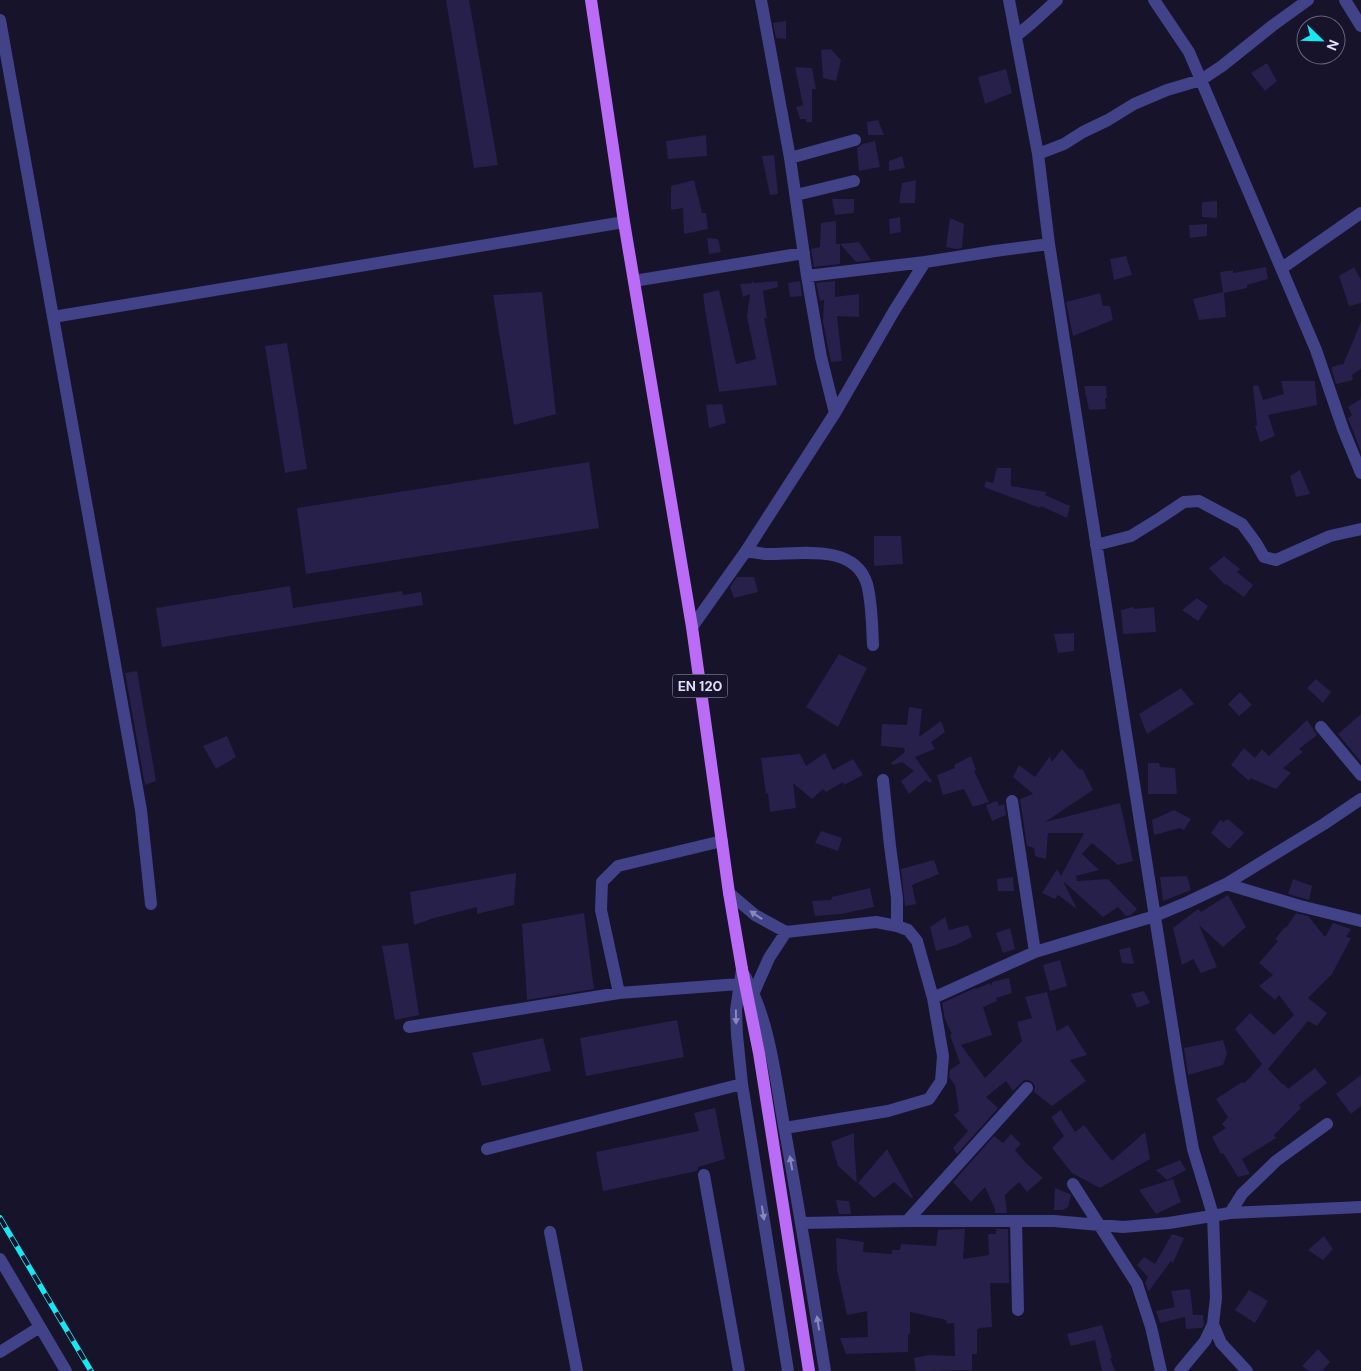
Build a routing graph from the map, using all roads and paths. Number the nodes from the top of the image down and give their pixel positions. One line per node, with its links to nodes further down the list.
1 (592, 0): 18 (main road, EN 120)
2 (762, 0): 14 (street)
3 (1009, 0): 10 (street)
4 (1057, 0): 10 (street)
5 (1154, 0): 11 (street)
6 (1308, 0): 11 (street)
7 (1346, 0): 9 (street)
8 (0, 20): 25 (street)
9 (1361, 26)
10 (1016, 36): 13 (street)
11 (1202, 80): 13 (street); 22 (street)
12 (855, 140): 14 (street)
13 (1038, 154): 19 (street)
14 (790, 158): 16 (street)
15 (854, 181): 16 (street)
16 (796, 195): 20 (street)
17 (1361, 214): 22 (street)
18 (624, 222): 24 (main road, EN 120); 25 (street)
19 (1049, 244): 21 (street); 29 (street)
20 (804, 253): 23 (street); 24 (street)
21 (925, 262): 23 (street); 26 (street)
22 (1282, 268): 27 (street)
23 (807, 276): 26 (street)
24 (634, 281): 31 (main road, EN 120)
25 (53, 317): 41 (street)
26 (834, 413): 30 (street)
27 (1361, 473)
28 (1361, 529): 29 (street)
29 (1096, 545): 42 (street)
30 (746, 551): 31 (street); 32 (street)
31 (692, 627): 38 (main road, EN 120)
32 (873, 644)
33 (1321, 727): 34 (street)
34 (1361, 775)
35 (883, 780): 44 (street)
36 (1361, 799): 39 (street)
37 (1012, 801): 46 (street)
38 (722, 841): 40 (main road, EN 120); 50 (street)
39 (1226, 884): 42 (street); 43 (street)
40 (729, 893): 45 (street, one-way to 40); 47 (main road, EN 120)
41 (151, 904)
42 (1154, 916): 46 (street); 62 (street)
43 (1361, 921)
44 (897, 926): 45 (street); 51 (street)
45 (786, 932): 49 (street)
46 (1035, 952): 51 (street)
47 (742, 969): 48 (street); 49 (street); 77 (main road, EN 120)
48 (739, 984): 50 (street); 53 (street, one-way to 53)
49 (754, 992): 56 (street)
50 (619, 993): 52 (street)
51 (933, 998): 56 (street)
52 (409, 1027)
53 (742, 1084): 57 (street); 76 (street, one-way to 76)
54 (1026, 1088): 64 (street)
55 (1327, 1124): 61 (street)
56 (785, 1128): 65 (street, one-way to 56)
57 (487, 1149)
58 (704, 1175): 75 (street)
59 (1073, 1184): 66 (street)
60 (1361, 1207): 61 (street)
61 (1230, 1213): 62 (street)
62 (1213, 1215): 66 (street); 70 (street)
63 (1016, 1220): 64 (street); 66 (street); 69 (street)
64 (907, 1221): 65 (street)
65 (802, 1223): 78 (street, one-way to 65)
66 (1100, 1225): 79 (street)
67 (550, 1232): 74 (street)
68 (0, 1259): 71 (street)
69 (1018, 1310)
70 (1213, 1324): 80 (street); 81 (street)
71 (40, 1327): 72 (street); 73 (street)
72 (0, 1352)
73 (66, 1371)
74 (577, 1371)
75 (739, 1371)
76 (788, 1371)
77 (810, 1371)
78 (826, 1371)
79 (1161, 1371)
80 (1180, 1371)
81 (1247, 1371)

